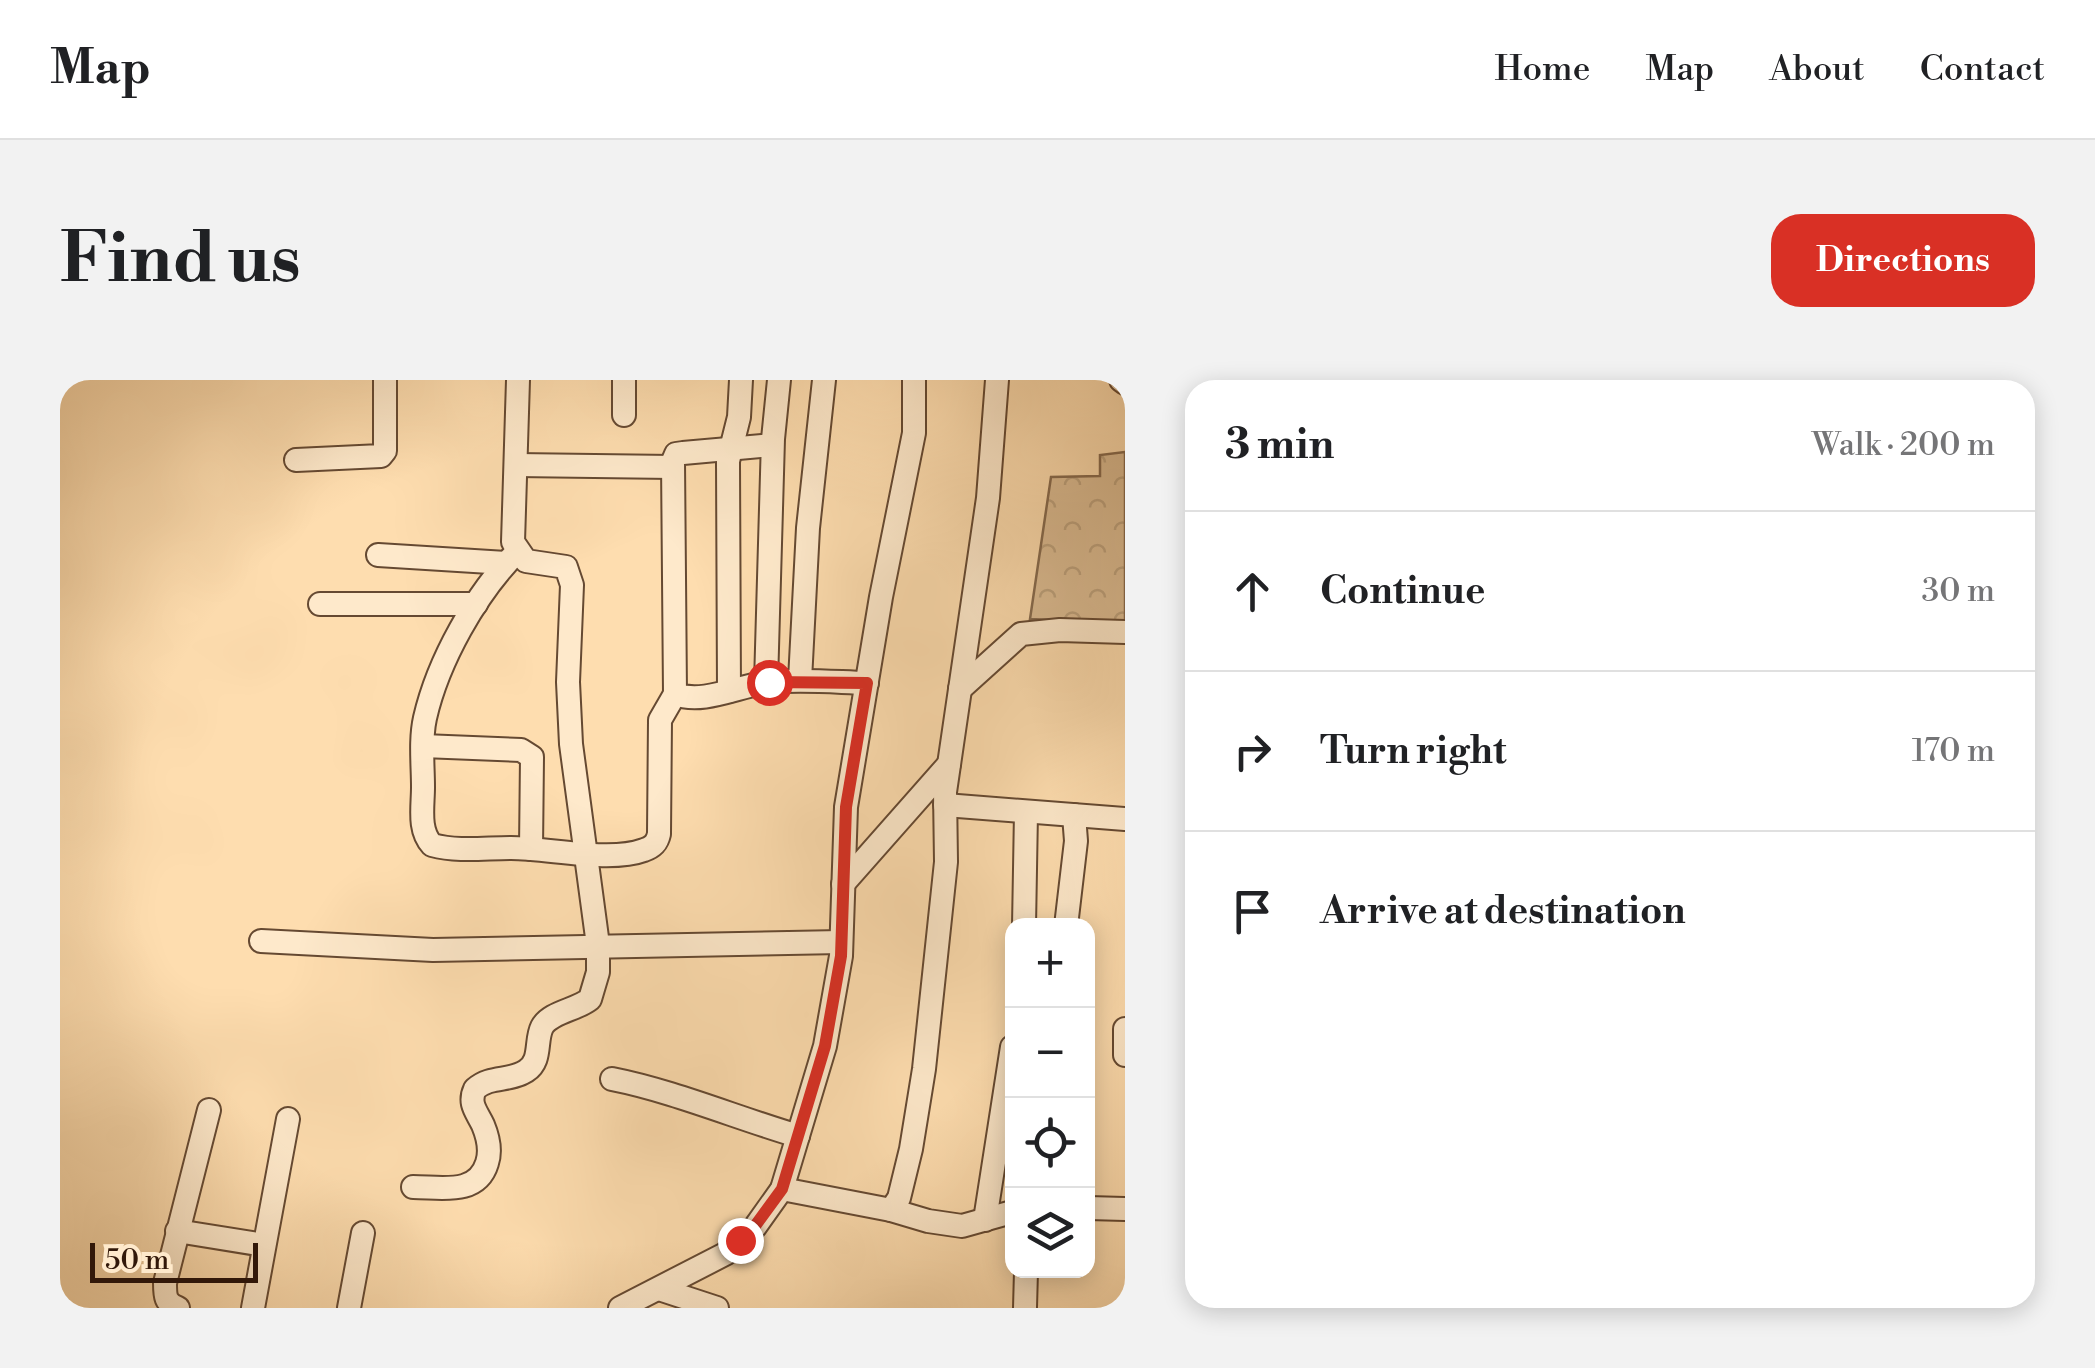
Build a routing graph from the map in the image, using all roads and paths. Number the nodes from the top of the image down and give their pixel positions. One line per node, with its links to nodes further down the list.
1 (385, 380): 12 (street)
2 (518, 380): 13 (street)
3 (624, 380): 9 (street)
4 (741, 380): 11 (street)
5 (779, 380): 10 (street)
6 (824, 380): 20 (street)
7 (914, 380): 22 (street)
8 (996, 380): 23 (street)
9 (624, 414)
10 (772, 445): 11 (street); 21 (street)
11 (730, 448): 14 (street); 24 (street)
12 (296, 460)
13 (516, 465): 14 (street); 16 (street)
14 (673, 467): 25 (street)
15 (378, 556): 16 (street)
16 (512, 557): 18 (street); 33 (street)
17 (320, 604): 18 (street)
18 (476, 604): 26 (street)
19 (1125, 632): 23 (street)
20 (800, 680): 21 (street); 22 (street)
21 (766, 683): 24 (street)
22 (867, 683): 34 (street)
23 (960, 689): 27 (street)
24 (729, 691): 25 (street)
25 (675, 694): 33 (street)
26 (423, 746): 32 (street); 32 (street)
27 (949, 764): 28 (street); 34 (street)
28 (945, 805): 29 (street); 50 (street)
29 (1026, 812): 30 (street); 35 (street)
30 (1074, 816): 31 (street); 36 (street)
31 (1125, 819)
32 (530, 849): 33 (street)
33 (584, 852): 39 (street)
34 (843, 884): 38 (street)
35 (1024, 918)
36 (1067, 918)
37 (261, 941): 39 (street)
38 (841, 942): 39 (street); 46 (street)
39 (598, 945): 47 (street)
40 (1125, 1030): 41 (street)
41 (1125, 1055)
42 (612, 1080): 46 (street)
43 (1005, 1092): 53 (street)
44 (209, 1110): 54 (street)
45 (288, 1119): 56 (street)
46 (798, 1136): 48 (street)
47 (413, 1187)
48 (782, 1189): 50 (street); 58 (street)
49 (1095, 1208): 51 (street)
50 (890, 1210): 53 (street)
51 (1125, 1210)
52 (1005, 1214): 53 (street)
53 (985, 1220)
54 (176, 1231): 56 (street); 59 (street)
55 (363, 1233): 61 (street)
56 (264, 1244): 60 (street)
57 (1026, 1278): 64 (street)
58 (658, 1290): 62 (street); 63 (street)
59 (178, 1308)
60 (252, 1308)
61 (349, 1308)
62 (620, 1308)
63 (717, 1308)
64 (1024, 1308)

